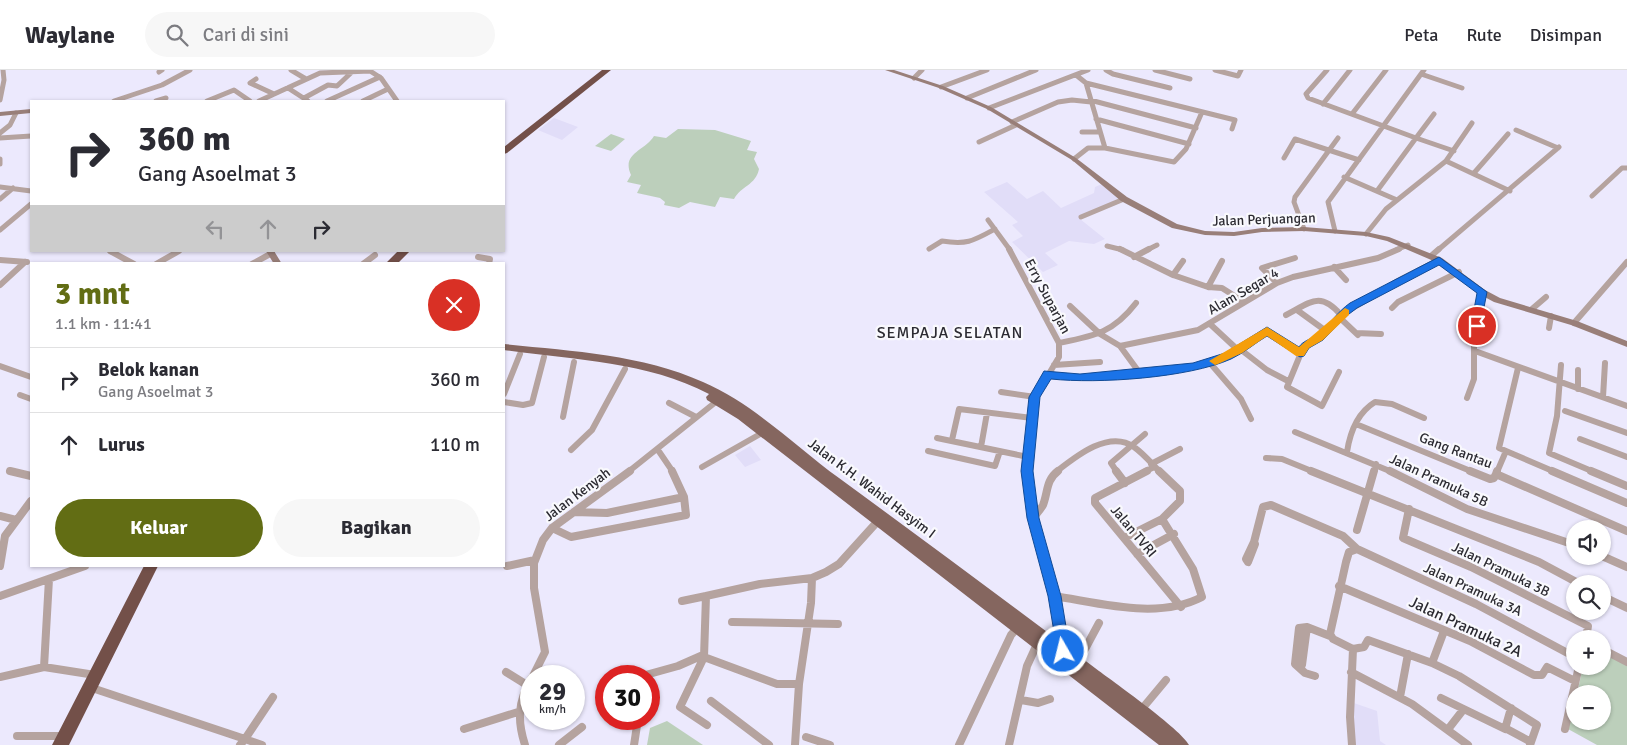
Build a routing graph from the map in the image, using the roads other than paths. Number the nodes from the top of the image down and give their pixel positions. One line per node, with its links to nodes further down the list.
1 (3, 70): 28 (street)
2 (190, 70): 39 (street)
3 (291, 70): 25 (street)
4 (607, 70): 75 (highway)
5 (888, 70): 23 (street, Jalan Perjuangan)
6 (922, 70): 23 (street)
7 (987, 70): 30 (street)
8 (1036, 70): 36 (street)
9 (1088, 70): 21 (street)
10 (1106, 70): 31 (street)
11 (1155, 70): 26 (street)
12 (1215, 70): 13 (street)
13 (1241, 70)
14 (1327, 70): 48 (street)
15 (1350, 70): 48 (street)
16 (1386, 70): 54 (street)
17 (374, 71): 19 (street); 22 (street)
18 (322, 72): 19 (street); 25 (street)
19 (352, 72): 37 (street)
20 (1423, 72): 32 (street); 59 (street)
21 (1076, 75): 27 (street); 49 (street)
22 (380, 77): 33 (street); 44 (street)
23 (914, 78): 30 (street, Jalan Perjuangan)
24 (256, 79): 34 (street)
25 (306, 79): 29 (street)
26 (1190, 79)
27 (1086, 82): 47 (street); 52 (street)
28 (1, 88): 38 (street)
29 (288, 88): 34 (street); 37 (street)
30 (941, 88): 36 (street, Jalan Perjuangan)
31 (1170, 88)
32 (1462, 88)
33 (388, 89): 45 (street); 46 (street)
34 (274, 94): 43 (street)
35 (166, 98): 40 (street)
36 (967, 98): 49 (street, Jalan Perjuangan)
37 (306, 99)
38 (0, 100)
39 (117, 100)
40 (159, 100)
41 (209, 100): 42 (street)
42 (249, 100)
43 (261, 100)
44 (329, 100)
45 (365, 100)
46 (396, 100)
47 (1090, 101): 56 (street); 57 (street); 60 (street)
48 (1323, 104): 54 (street)
49 (989, 108): 57 (street, Jalan Perjuangan)
50 (30, 111): 51 (street)
51 (16, 112): 53 (street); 65 (street)
52 (1202, 112): 60 (street); 61 (street)
53 (0, 114)
54 (1352, 114): 59 (street)
55 (1434, 114): 70 (street)
56 (1096, 119): 64 (street); 72 (street)
57 (1014, 123): 71 (street); 79 (street, Jalan Perjuangan)
58 (1472, 123): 76 (street)
59 (1382, 126): 70 (street); 80 (street)
60 (1196, 128): 72 (street)
61 (1232, 129)
62 (1516, 130): 88 (street)
63 (1082, 132): 64 (street)
64 (1100, 132): 73 (street)
65 (0, 133)
66 (1508, 134): 84 (street)
67 (30, 136): 68 (street)
68 (0, 138)
69 (1338, 138): 74 (street)
70 (1416, 138): 76 (street); 90 (street)
71 (979, 142)
72 (1189, 144): 73 (street)
73 (1104, 148): 79 (street)
74 (1329, 149): 77 (street); 80 (street); 99 (street)
75 (505, 150)
76 (1454, 151): 81 (street)
77 (1284, 158)
78 (0, 159): 82 (street)
79 (1074, 159): 93 (street, Jalan Perjuangan)
80 (1358, 160): 85 (street)
81 (1446, 161): 84 (street); 94 (street)
82 (0, 164)
83 (1627, 168): 91 (street)
84 (1474, 173): 88 (street)
85 (1344, 178): 90 (street); 101 (street)
86 (0, 187): 87 (street)
87 (13, 188): 89 (street); 92 (street)
88 (1510, 190): 112 (street)
89 (30, 191)
90 (1377, 191): 94 (street)
91 (1592, 196)
92 (0, 199)
93 (1124, 199): 96 (street); 99 (street, Jalan Perjuangan)
94 (1396, 200): 102 (street)
95 (30, 205): 100 (street)
96 (1081, 216)
97 (988, 220): 98 (street, Erry Suparjan)
98 (995, 228): 106 (street); 151 (street, Erry Suparjan)
99 (1304, 229): 101 (street, Jalan Perjuangan)
100 (0, 230)
101 (1334, 231): 102 (street, Jalan Perjuangan)
102 (1366, 234): 104 (street, Jalan Perjuangan)
103 (1157, 245): 114 (street)
104 (1408, 245): 112 (street, Jalan Perjuangan); 127 (street, Alam Segar 4)
105 (1108, 246): 114 (street)
106 (928, 249)
107 (112, 252): 120 (street)
108 (177, 252): 121 (street)
109 (271, 252): 122 (street)
110 (404, 252): 124 (highway)
111 (375, 255): 123 (street)
112 (1431, 256): 117 (street, Jalan Perjuangan)
113 (478, 257): 125 (street)
114 (1134, 257): 129 (street)
115 (1295, 258): 132 (street)
116 (0, 260): 131 (street)
117 (1439, 260): 128 (street, Jalan Perjuangan); 143 (street)
118 (1183, 261): 129 (street)
119 (1222, 261): 133 (street)
120 (130, 262)
121 (160, 262)
122 (255, 262)
123 (366, 262)
124 (392, 262)
125 (489, 262)
126 (1627, 262): 145 (street)
127 (1334, 267): 130 (street); 132 (street, Alam Segar 4)
128 (1459, 272): 134 (street, Jalan Perjuangan); 139 (street)
129 (1173, 275): 133 (street)
130 (1346, 280)
131 (0, 284)
132 (1277, 284): 136 (street, Alam Segar 4)
133 (1208, 287): 136 (street)
134 (1482, 292): 140 (street, Jalan Perjuangan); 157 (street)
135 (1546, 297): 140 (street)
136 (1244, 302): 146 (street, Alam Segar 4)
137 (1136, 303): 149 (street)
138 (1070, 306): 149 (street)
139 (1392, 308)
140 (1532, 309): 144 (street, Jalan Perjuangan)
141 (1297, 310): 142 (street); 143 (street); 148 (street)
142 (1286, 315)
143 (1340, 316): 148 (street); 150 (street)
144 (1550, 316): 145 (street, Jalan Perjuangan); 147 (street)
145 (1574, 323): 152 (street, Jalan Perjuangan)
146 (1210, 324): 153 (street, Alam Segar 4); 155 (street)
147 (1549, 328)
148 (1326, 331): 158 (street)
149 (1100, 334): 151 (street); 153 (street)
150 (1381, 334)
151 (1059, 343): 166 (street, Erry Suparjan)
152 (1627, 344)
153 (1119, 345): 172 (street)
154 (505, 347): 161 (main road, Jalan K.H. Wahid Hasyim I)
155 (1239, 349): 158 (street); 164 (street); 176 (street)
156 (505, 351): 159 (main road, Jalan K.H. Wahid Hasyim I)
157 (1475, 351): 169 (street); 184 (street)
158 (1300, 353): 176 (street)
159 (520, 354): 160 (main road, Jalan K.H. Wahid Hasyim I); 179 (street)
160 (544, 357): 161 (main road, Jalan K.H. Wahid Hasyim I); 187 (street)
161 (580, 360): 162 (main road, Jalan K.H. Wahid Hasyim I); 193 (street)
162 (596, 362): 170 (main road, Jalan K.H. Wahid Hasyim I); 192 (main road, Jalan K.H. Wahid Hasyim I)
163 (1100, 362): 166 (street)
164 (1210, 363): 172 (street); 197 (street)
165 (1605, 363): 183 (street)
166 (1054, 365): 174 (street, Erry Suparjan)
167 (1561, 365): 177 (street)
168 (0, 366): 175 (street)
169 (1518, 368): 177 (street); 209 (street)
170 (625, 369): 186 (main road, Jalan K.H. Wahid Hasyim I); 210 (street)
171 (1578, 370): 178 (street)
172 (1139, 372): 174 (street)
173 (1339, 372): 176 (street)
174 (1048, 374): 182 (street, Erry Suparjan)
175 (30, 377)
176 (1288, 381)
177 (1560, 382): 178 (street); 215 (street)
178 (1578, 389): 183 (street)
179 (505, 392)
180 (1001, 392): 182 (street)
181 (20, 395): 185 (street)
182 (1034, 397): 195 (street, Erry Suparjan)
183 (1603, 397): 189 (street)
184 (1467, 398)
185 (30, 399)
186 (717, 401): 192 (main road, Jalan K.H. Wahid Hasyim I); 194 (street, Jalan Kenyah)
187 (505, 402)
188 (669, 403): 194 (street)
189 (1627, 406)
190 (1564, 411): 201 (street)
191 (987, 413): 195 (street); 205 (street); 207 (street)
192 (745, 414): 200 (main road, Jalan K.H. Wahid Hasyim I); 258 (main road, Jalan K.H. Wahid Hasyim I)
193 (563, 417)
194 (696, 417): 211 (street, Jalan Kenyah)
195 (1032, 418): 216 (street, Erry Suparjan)
196 (1424, 418): 198 (street)
197 (1251, 419)
198 (1356, 424): 214 (street); 224 (street, Gang Rantau)
199 (1295, 432): 214 (street, Jalan Pramuka 5B)
200 (762, 433): 221 (street); 238 (main road, Jalan K.H. Wahid Hasyim I)
201 (1627, 433)
202 (1145, 434): 206 (street)
203 (937, 438): 205 (street)
204 (1580, 439): 217 (street)
205 (952, 440): 207 (street)
206 (1133, 446): 220 (street); 226 (street); 236 (street)
207 (982, 447): 213 (street)
208 (1180, 449): 220 (street, Jalan TVRI)
209 (1502, 449): 222 (street); 224 (street)
210 (571, 450)
211 (658, 450): 229 (street); 233 (street, Jalan Kenyah)
212 (928, 451): 213 (street)
213 (1000, 451): 216 (street)
214 (1346, 452): 219 (street, Jalan Pramuka 5B)
215 (1549, 453): 222 (street); 227 (street)
216 (1028, 457): 236 (street, Erry Suparjan)
217 (1627, 457)
218 (1266, 458): 228 (street)
219 (1376, 464): 228 (street); 245 (street, Jalan Pramuka 5B)
220 (1153, 465): 226 (street, Jalan TVRI); 237 (street)
221 (702, 467)
222 (1546, 468): 231 (street)
223 (10, 471): 225 (street)
224 (1496, 474): 241 (street, Gang Rantau)
225 (30, 476)
226 (1125, 483): 243 (street, Jalan TVRI)
227 (1627, 486)
228 (1367, 493): 232 (street); 240 (street)
229 (684, 497): 233 (street); 239 (street)
230 (30, 502): 235 (street)
231 (1627, 503)
232 (1409, 509): 255 (street); 272 (street, Jalan Pramuka 3B)
233 (574, 512): 239 (street, Jalan Kenyah)
234 (0, 516): 235 (street)
235 (17, 518): 250 (street)
236 (1033, 518): 262 (street, Erry Suparjan)
237 (1162, 518): 242 (street); 243 (street)
238 (877, 522): 256 (street); 258 (main road, Jalan K.H. Wahid Hasyim I)
239 (552, 528): 248 (street, Jalan Kenyah)
240 (1357, 530)
241 (1627, 531)
242 (1174, 534): 247 (street); 265 (street)
243 (1124, 538): 247 (street, Jalan TVRI)
244 (1254, 542): 246 (street, Jalan Pramuka 3A)
245 (1566, 542)
246 (1357, 549): 259 (street); 278 (street, Jalan Pramuka 3A)
247 (1137, 554): 265 (street, Jalan TVRI)
248 (535, 560): 251 (street); 285 (street, Jalan Kenyah)
249 (1611, 560): 254 (street)
250 (0, 566)
251 (507, 566)
252 (82, 567): 257 (street)
253 (150, 567): 295 (highway)
254 (1627, 567)
255 (1566, 576)
256 (812, 578): 261 (street); 267 (street)
257 (50, 579): 260 (street); 286 (street)
258 (968, 584): 271 (main road, Jalan K.H. Wahid Hasyim I); 277 (main road, Jalan K.H. Wahid Hasyim I)
259 (1339, 586): 273 (street, Jalan Pramuka 2A); 274 (street)
260 (0, 596)
261 (706, 596): 264 (street); 281 (street)
262 (1054, 596): 265 (street); 277 (street, Erry Suparjan)
263 (1611, 600): 266 (street)
264 (682, 601)
265 (1181, 607)
266 (1627, 608)
267 (808, 620): 268 (street); 270 (street); 297 (street)
268 (732, 622)
269 (1099, 623): 282 (street)
270 (838, 624)
271 (1018, 627): 275 (main road, Jalan K.H. Wahid Hasyim I); 328 (street)
272 (1587, 630)
273 (1444, 631): 284 (street); 296 (street, Jalan Pramuka 2A)
274 (1330, 636): 276 (street); 291 (street)
275 (1038, 642): 302 (street); 330 (main road, Jalan K.H. Wahid Hasyim I)
276 (1353, 648): 279 (street); 289 (street)
277 (1063, 651): 282 (main road, Jalan K.H. Wahid Hasyim I)
278 (1566, 652)
279 (1408, 654): 284 (street); 299 (street)
280 (1611, 654): 283 (street)
281 (703, 656): 287 (street); 297 (street); 309 (street)
282 (1078, 662): 306 (main road, Jalan K.H. Wahid Hasyim I)
283 (1627, 662)
284 (1432, 663): 305 (street)
285 (538, 665)
286 (44, 667): 292 (street); 295 (street)
287 (660, 671)
288 (506, 672): 293 (street)
289 (1351, 672): 299 (street); 332 (street)
290 (1576, 675): 296 (street)
291 (1315, 676)
292 (0, 677)
293 (520, 677)
294 (1166, 680): 306 (street)
295 (92, 681): 318 (highway); 319 (street)
296 (1574, 682): 313 (street)
297 (799, 684): 326 (street)
298 (273, 697): 319 (street)
299 (1400, 697): 310 (street)
300 (1442, 698): 307 (street)
301 (1050, 699): 302 (street)
302 (1021, 700): 329 (street)
303 (710, 701): 325 (street)
304 (520, 707): 308 (street, Jalan Kenyah)
305 (1512, 708): 311 (street); 320 (street)
306 (1141, 710): 331 (main road, Jalan K.H. Wahid Hasyim I)
307 (1463, 710): 310 (street); 311 (street)
308 (518, 712): 312 (street); 322 (street, Jalan Kenyah)
309 (707, 725)
310 (1449, 728): 333 (street)
311 (1505, 728): 320 (street)
312 (464, 729)
313 (1565, 729)
314 (578, 730): 323 (street)
315 (636, 730): 324 (street)
316 (17, 736): 318 (street)
317 (806, 736): 327 (street)
318 (62, 740)
319 (242, 742): 321 (street)
320 (1530, 744)
321 (262, 745)
322 (525, 745)
323 (559, 745)
324 (634, 745)
325 (769, 745)
326 (795, 745)
327 (830, 745)
328 (959, 745)
329 (1009, 745)
330 (1169, 745)
331 (1182, 745)
332 (1352, 745)
333 (1468, 745)

